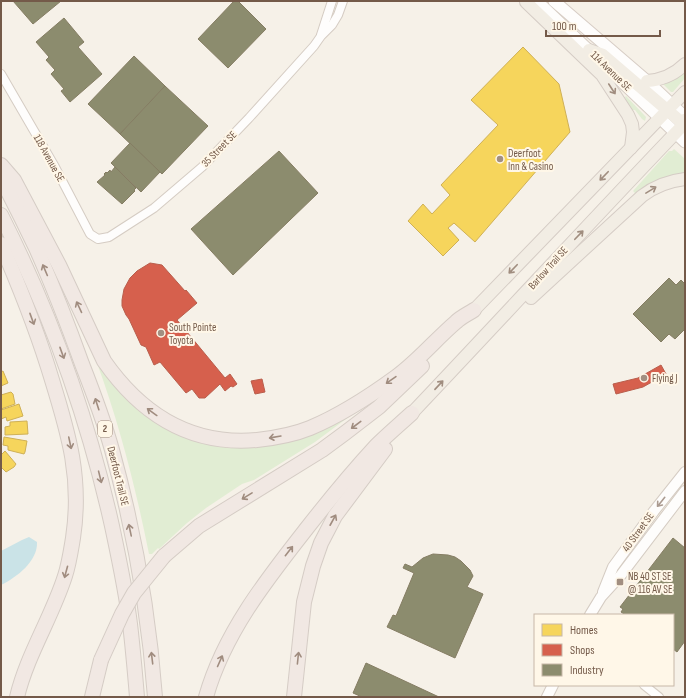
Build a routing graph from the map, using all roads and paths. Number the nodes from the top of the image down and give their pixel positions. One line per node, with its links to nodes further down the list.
1 (332, 1): 5 (street, 35 Street SE)
2 (343, 1): 5 (street, 35 Street SE)
3 (530, 1): 6 (main road, 114 Avenue SE); 17 (main road, one-way to 17)
4 (554, 1): 9 (main road, 114 Avenue SE)
5 (321, 36): 22 (street, 35 Street SE)
6 (589, 50): 11 (main road)
7 (685, 64): 9 (main road)
8 (1, 74): 22 (street, 118 Avenue SE)
9 (647, 81): 11 (main road, 114 Avenue SE)
10 (685, 92): 11 (main road)
11 (666, 111): 12 (main road, 114 Avenue SE); 13 (main road); 15 (main road, 114 Avenue SE); 17 (main road)
12 (685, 117)
13 (685, 120)
14 (685, 123): 15 (main road, Barlow Trail SE)
15 (676, 133): 16 (main road, 114 Avenue SE); 24 (main road, Barlow Trail SE, one-way to 15)
16 (685, 142)
17 (631, 148): 25 (main road, one-way to 25)
18 (1, 165): 25 (highway, one-way to 18)
19 (1, 178): 36 (highway, Deerfoot Trail SE / 2, one-way to 19)
20 (685, 179): 24 (main road, one-way to 20)
21 (1, 215): 35 (highway, Deerfoot Trail SE / 2, one-way to 35)
22 (98, 239)
23 (1, 244): 33 (highway, one-way to 33)
24 (515, 305): 26 (main road, Barlow Trail SE, one-way to 24)
25 (474, 310): 34 (highway, one-way to 34, bridge)
26 (412, 413): 37 (highway, one-way to 26); 38 (highway, one-way to 26)
27 (685, 472): 29 (street, 40 Street SE, one-way to 29)
28 (685, 491): 29 (street, 40 Street SE)
29 (601, 597): 30 (street, 40 Street SE)
30 (591, 614)
31 (552, 686): 39 (street)
32 (645, 686): 40 (street)
33 (17, 697)
34 (92, 697)
35 (137, 697)
36 (156, 697)
37 (206, 697)
38 (294, 697)
39 (547, 697)
40 (659, 697)

